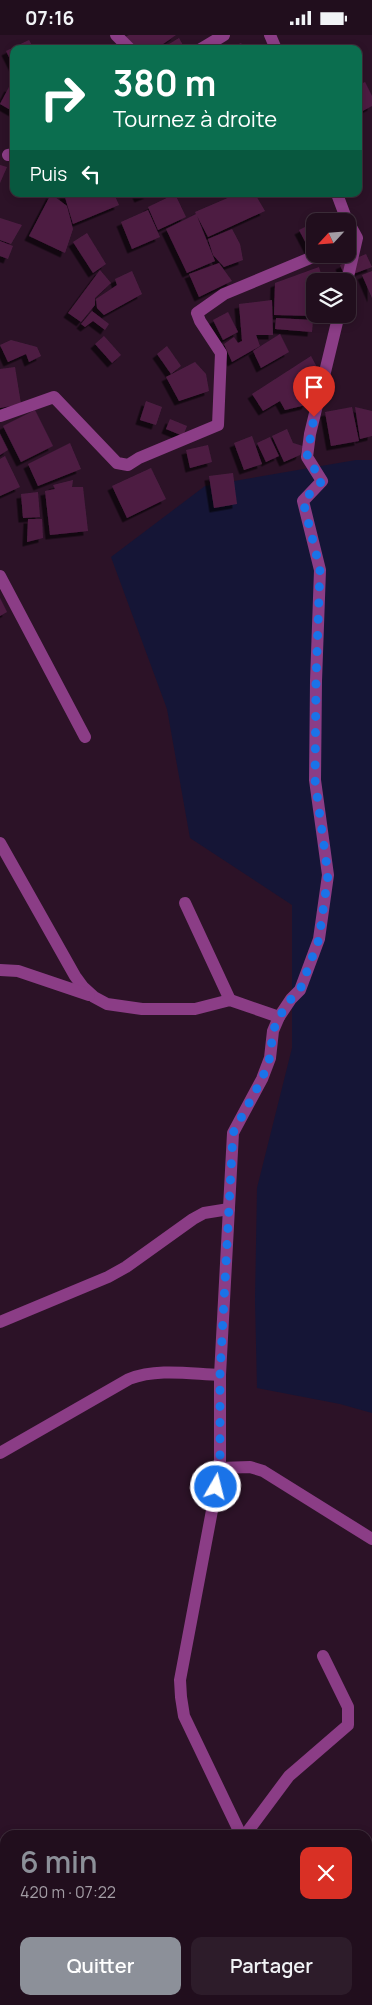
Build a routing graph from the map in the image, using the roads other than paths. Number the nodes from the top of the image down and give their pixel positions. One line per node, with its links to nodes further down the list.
1 (116, 35): 3 (street)
2 (224, 35): 4 (street)
3 (126, 45)
4 (208, 45)
5 (338, 197): 6 (street)
6 (344, 213)
7 (306, 260): 9 (street)
8 (337, 323): 17 (street)
9 (0, 416)
10 (0, 576): 11 (street)
11 (85, 737)
12 (0, 843): 15 (street)
13 (185, 903): 16 (street)
14 (0, 970): 15 (street)
15 (94, 997): 16 (street)
16 (230, 1000): 17 (street)
17 (279, 1017): 18 (street)
18 (229, 1209): 19 (street); 20 (street)
19 (0, 1322)
20 (220, 1375): 21 (street); 22 (street)
21 (0, 1453)
22 (220, 1468): 23 (street); 25 (street)
23 (372, 1539)
24 (323, 1656): 26 (street)
25 (238, 1830)
26 (249, 1830)

